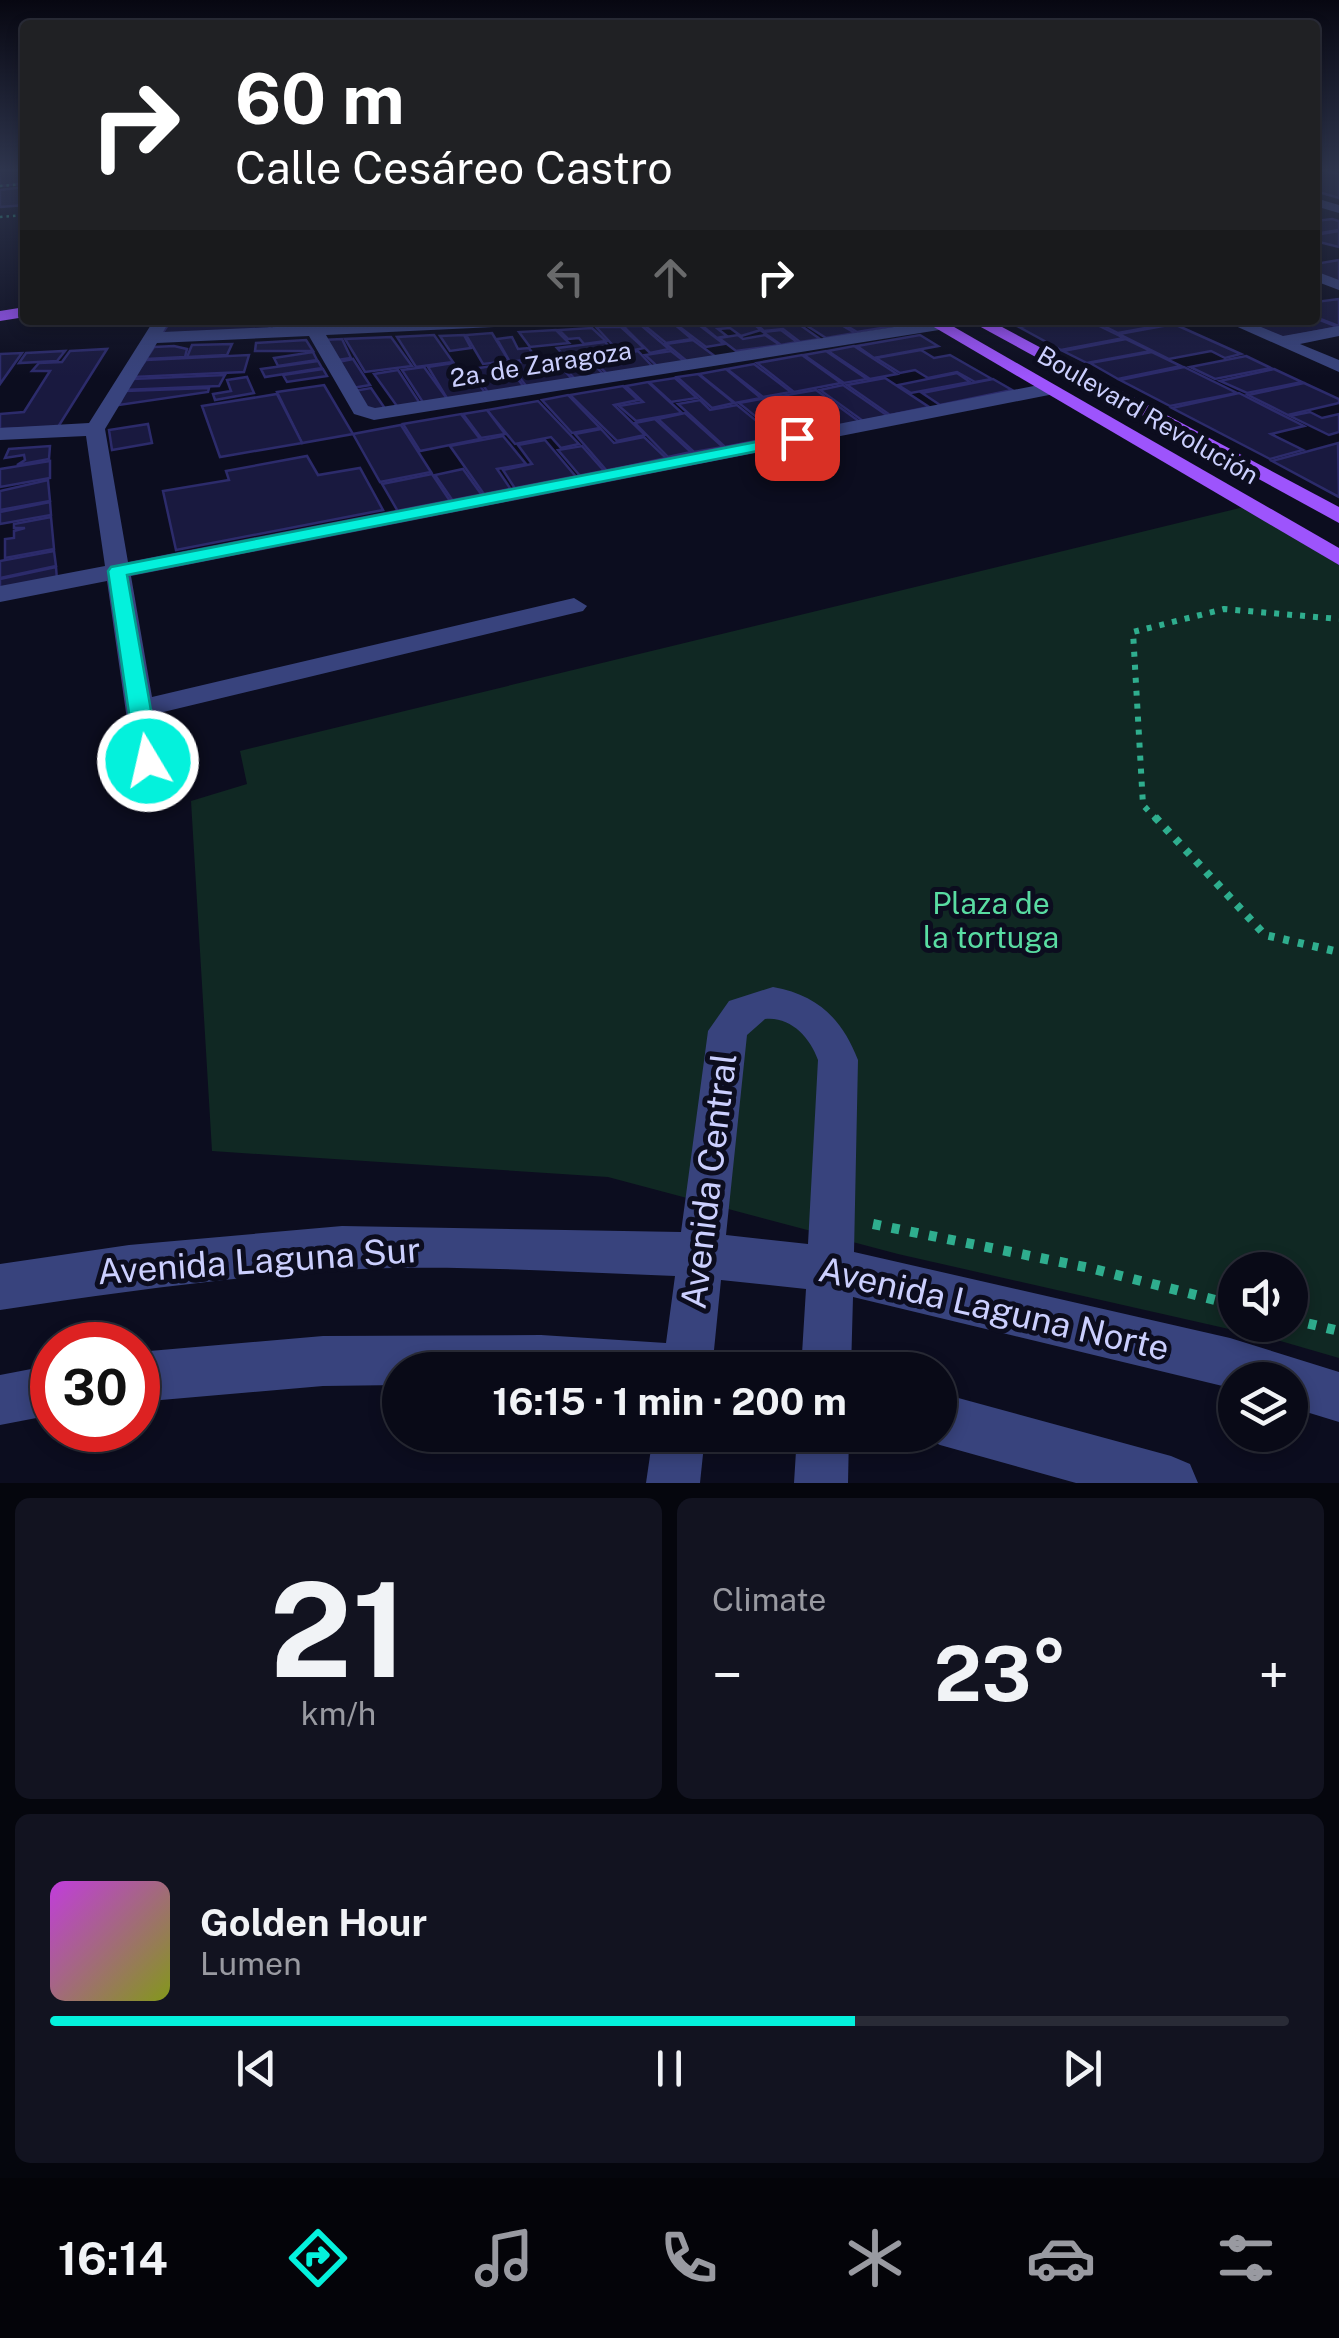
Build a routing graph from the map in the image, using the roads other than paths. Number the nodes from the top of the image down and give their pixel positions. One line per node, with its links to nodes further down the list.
1 (425, 325): 9 (street)
2 (923, 325): 9 (street, 2a. de Zaragoza)
3 (947, 325): 13 (main road, Boulevard Revolución)
4 (948, 325): 16 (main road, Boulevard Revolución)
5 (985, 325): 16 (main road, Boulevard Revolución)
6 (1005, 325): 17 (main road)
7 (1242, 325): 11 (street)
8 (156, 329): 9 (street); 14 (street)
9 (314, 330)
10 (1339, 330): 11 (street)
11 (1281, 342): 12 (street)
12 (1339, 367)
13 (1049, 390): 20 (main road, Boulevard Revolución); 21 (street)
14 (95, 429): 15 (street); 21 (street)
15 (0, 434)
16 (1297, 502): 18 (main road, Boulevard Revolución); 19 (main road, Boulevard Revolución)
17 (1339, 506)
18 (1339, 516)
19 (1339, 536)
20 (1339, 558)
21 (118, 571): 22 (street); 24 (street)
22 (0, 594)
23 (574, 606): 24 (street)
24 (140, 709): 25 (street)
25 (148, 761)
26 (699, 1255): 27 (street, Avenida Laguna Norte); 27 (street, Avenida Central); 28 (street, Avenida Laguna Sur); 29 (street, Avenida Central)
27 (830, 1269): 30 (street, Avenida Central); 32 (street, Avenida Laguna Norte)
28 (0, 1287)
29 (694, 1352)
30 (827, 1352)
31 (382, 1361): 33 (street)
32 (1226, 1362)
33 (160, 1375)
34 (1308, 1387): 36 (street, Avenida Laguna Norte)
35 (30, 1394): 37 (street)
36 (1339, 1397)
37 (0, 1400)
38 (957, 1424): 43 (street)
39 (676, 1452): 41 (street)
40 (822, 1452): 42 (street)
41 (673, 1483)
42 (821, 1483)
43 (1171, 1483)

